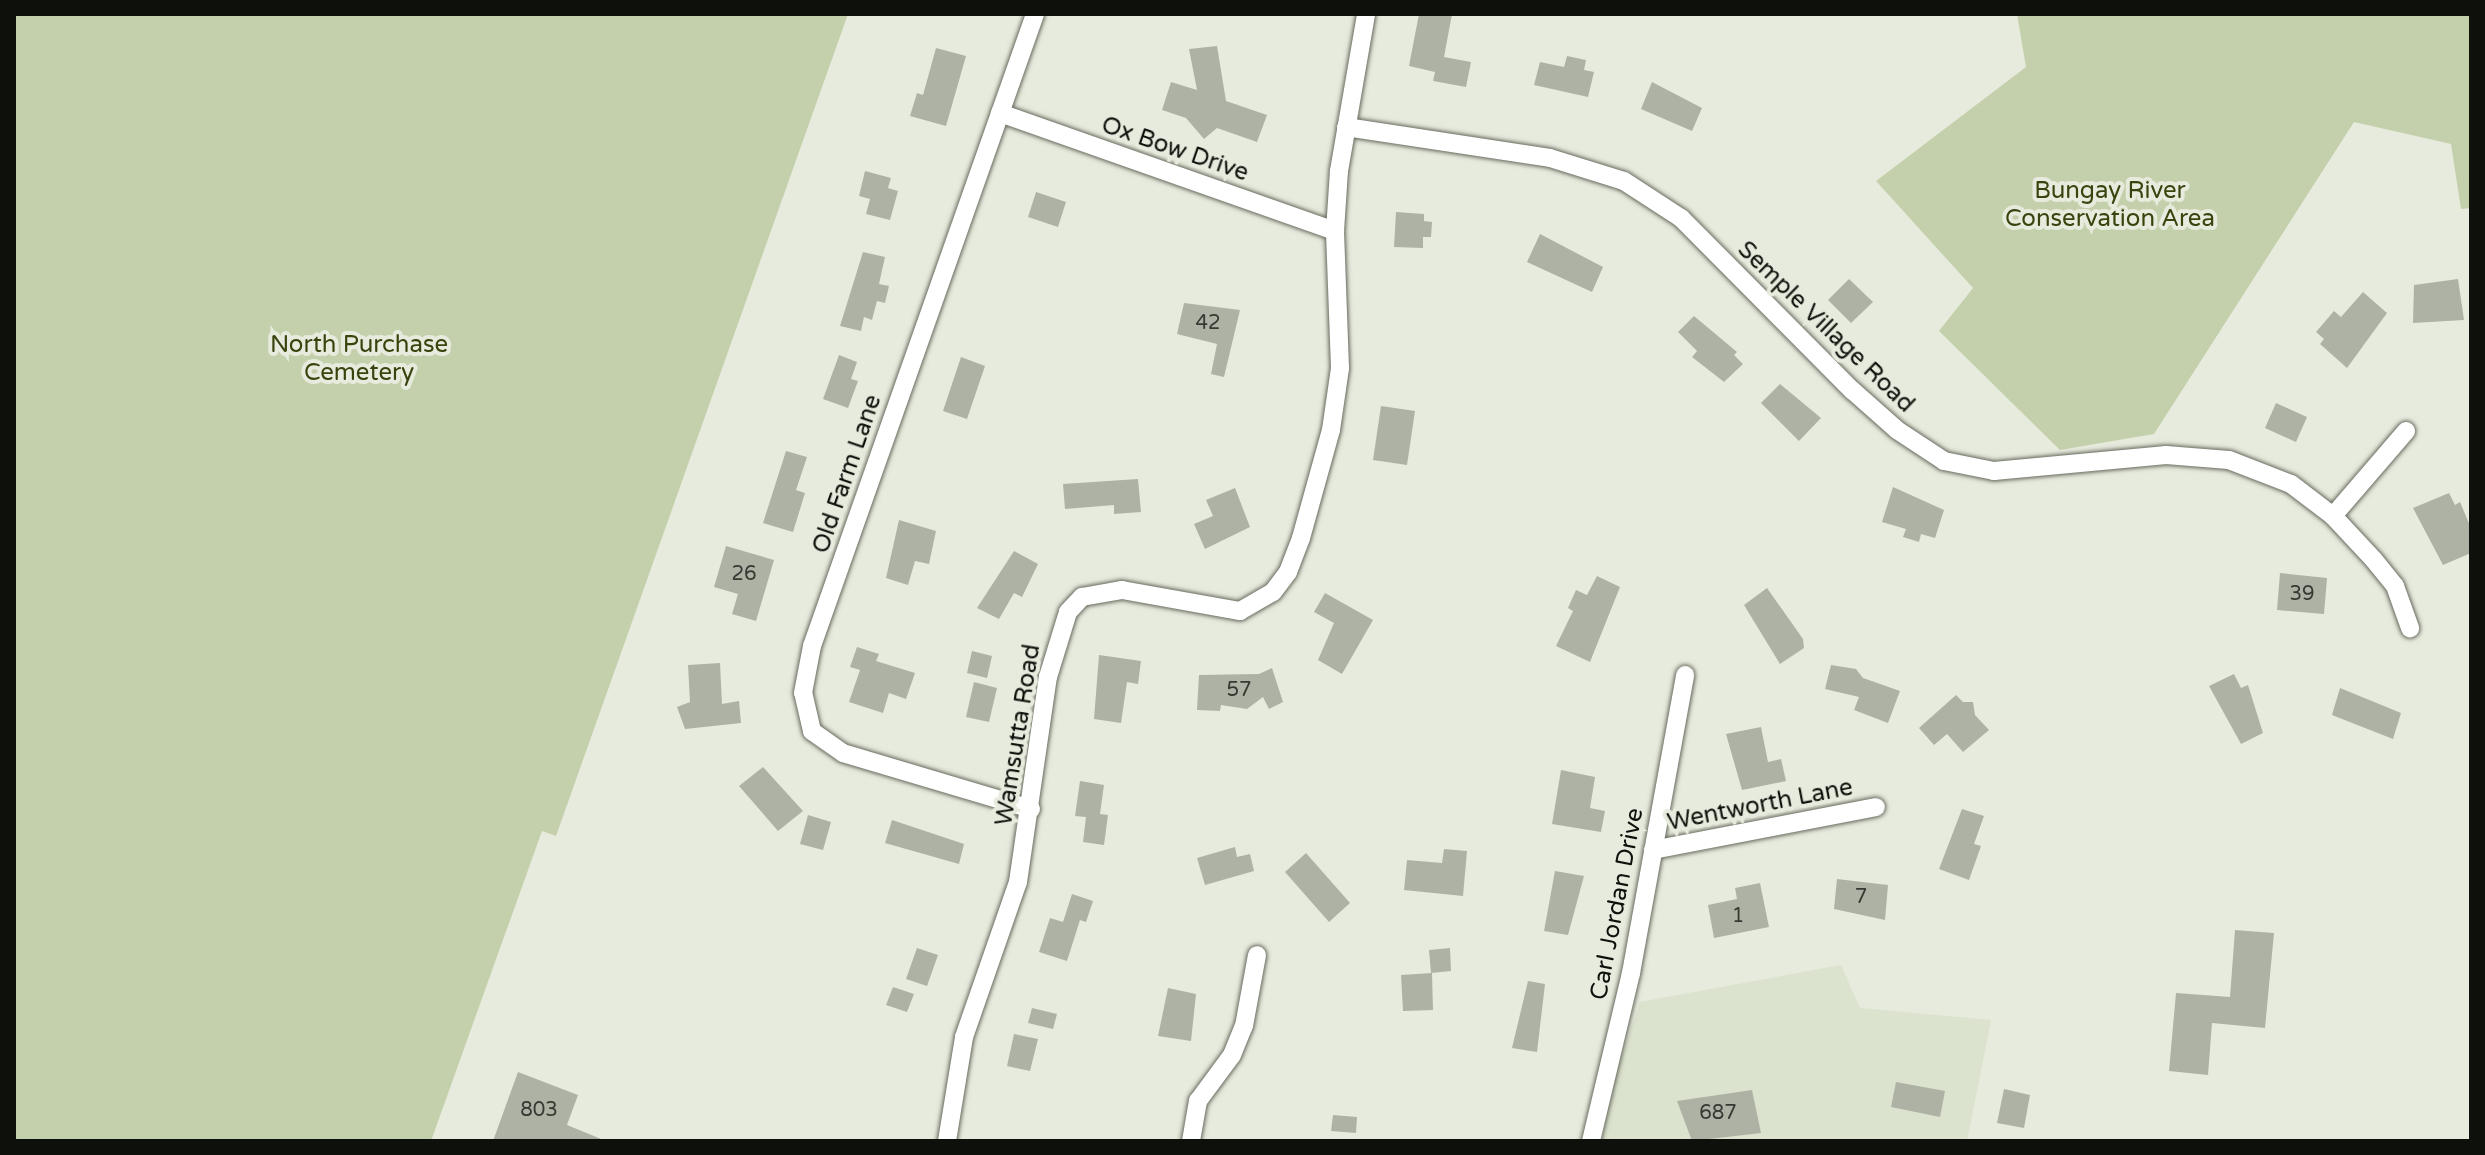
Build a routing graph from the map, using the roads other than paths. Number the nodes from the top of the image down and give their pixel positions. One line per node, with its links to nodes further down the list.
1 (1035, 14): 3 (street, Old Farm Lane)
2 (1366, 14): 4 (street, Wamsutta Road)
3 (1000, 113): 5 (street, Ox Bow Drive); 11 (street, Old Farm Lane)
4 (1346, 127): 5 (street, Wamsutta Road); 7 (street, Semple Village Road)
5 (1335, 231): 11 (street, Wamsutta Road)
6 (2406, 431): 7 (street)
7 (2333, 516): 8 (street, Semple Village Road)
8 (2410, 628)
9 (1685, 675): 12 (street, Carl Jordan Drive)
10 (1876, 807): 12 (street, Wentworth Lane)
11 (1031, 809): 14 (street, Wamsutta Road)
12 (1653, 850): 16 (street, Carl Jordan Drive)
13 (1257, 955): 15 (street)
14 (947, 1141)
15 (1191, 1141)
16 (1591, 1141)

